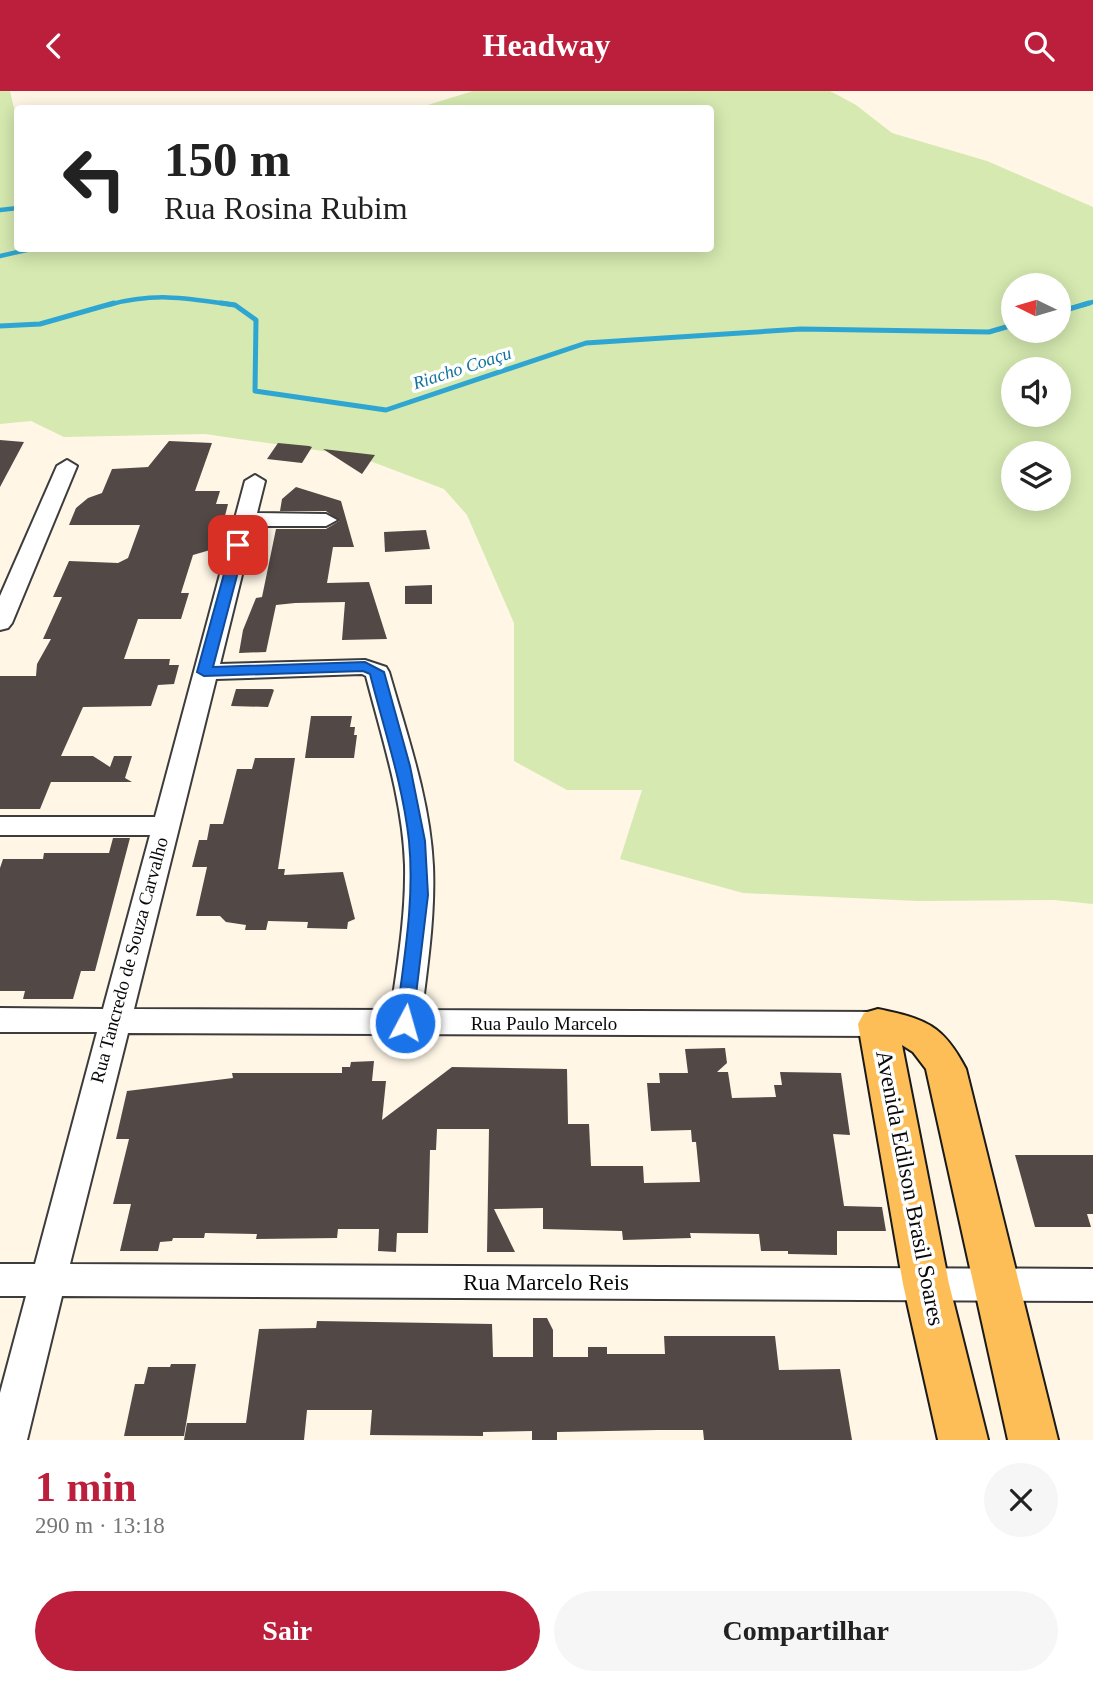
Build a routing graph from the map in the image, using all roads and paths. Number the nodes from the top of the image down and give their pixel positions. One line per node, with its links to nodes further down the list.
1 (67, 466): 5 (street)
2 (255, 481): 3 (street, Rua Tancredo de Souza Carvalho)
3 (245, 519): 4 (street); 6 (street, Rua Tancredo de Souza Carvalho)
4 (326, 520)
5 (0, 623)
6 (204, 672): 8 (street, Rua Tancredo de Souza Carvalho); 11 (street)
7 (0, 826): 8 (street)
8 (164, 826): 10 (street, Rua Tancredo de Souza Carvalho)
9 (0, 1020): 10 (street, Rua Paulo Marcelo)
10 (114, 1020): 11 (street, Rua Paulo Marcelo); 14 (street, Rua Tancredo de Souza Carvalho)
11 (405, 1023): 12 (street, Rua Paulo Marcelo)
12 (878, 1024): 15 (main road, Avenida Edilson Brasil Soares); 16 (main road, Avenida Edilson Brasil Soares)
13 (0, 1280): 14 (street, Rua Marcelo Reis)
14 (49, 1280): 15 (street, Rua Marcelo Reis); 18 (street, Rua Tancredo de Souza Carvalho)
15 (926, 1284): 16 (street, Rua Marcelo Reis); 19 (main road, Avenida Edilson Brasil Soares)
16 (998, 1284): 17 (street, Rua Marcelo Reis); 20 (main road, Avenida Edilson Brasil Soares)
17 (1093, 1285)
18 (7, 1440)
19 (963, 1440)
20 (1033, 1440)

